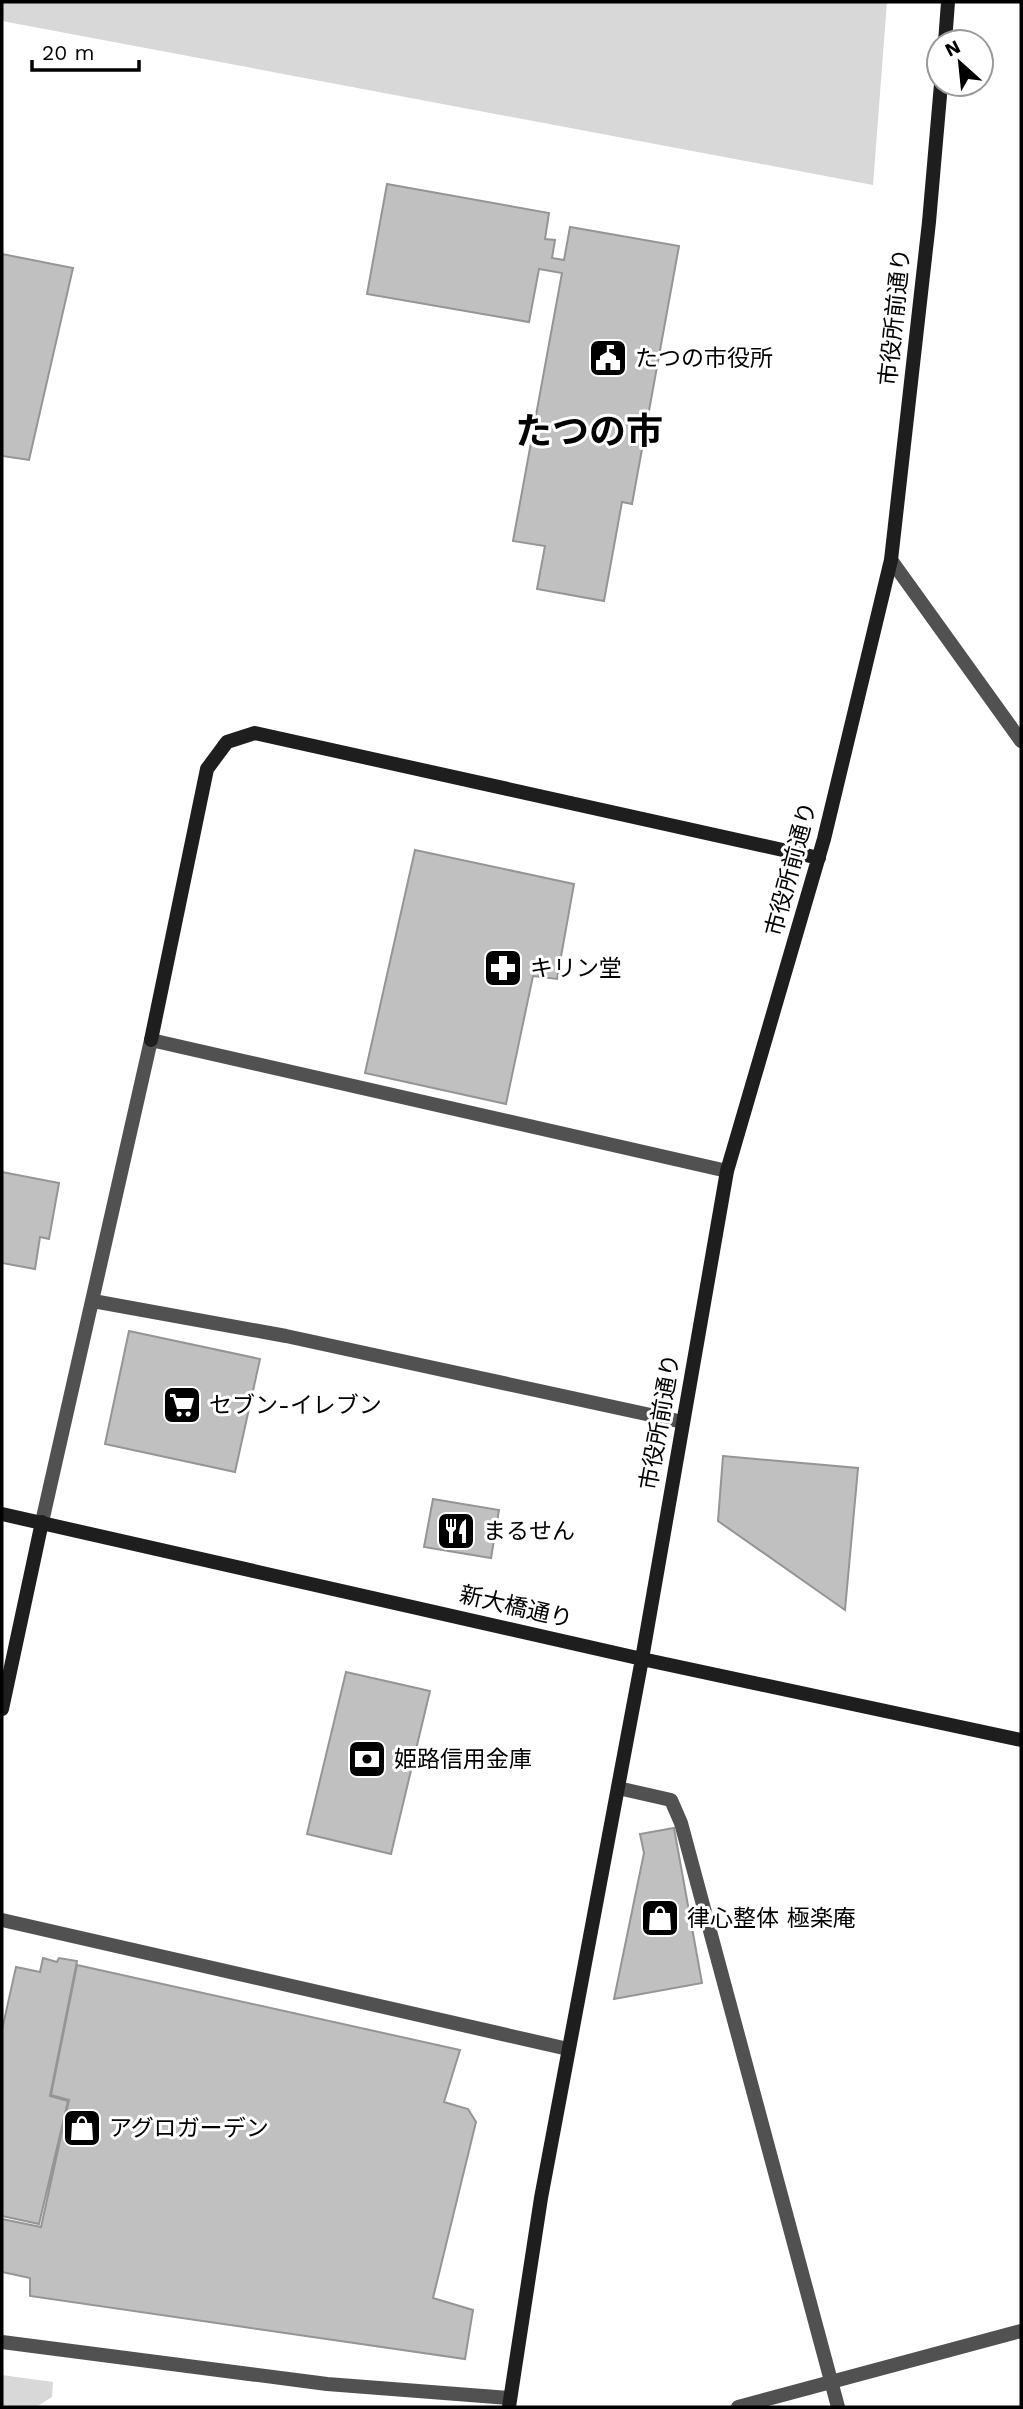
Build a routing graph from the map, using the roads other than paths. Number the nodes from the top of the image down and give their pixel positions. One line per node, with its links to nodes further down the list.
1 (948, 2): 2 (street)
2 (946, 28)
3 (940, 98): 4 (street, 市役所前通り)
4 (891, 560): 5 (street); 6 (street, 市役所前通り)
5 (1021, 741)
6 (819, 858): 7 (street); 8 (street, 市役所前通り)
7 (151, 1040): 8 (street); 9 (street)
8 (727, 1171): 10 (street, 市役所前通り)
9 (93, 1301): 10 (street); 12 (street)
10 (684, 1422): 13 (street, 市役所前通り)
11 (2, 1514): 12 (street, 新大橋通り)
12 (42, 1522): 13 (street, 新大橋通り); 14 (street)
13 (642, 1659): 15 (street, 新大橋通り); 16 (street, 市役所前通り)
14 (2, 1709)
15 (1021, 1740)
16 (618, 1788): 18 (street, 市役所前通り); 21 (street)
17 (2, 1920): 18 (street)
18 (568, 2049): 22 (street, 市役所前通り)
19 (1021, 2331): 21 (street)
20 (2, 2342): 22 (street)
21 (832, 2382): 23 (street); 24 (street)
22 (509, 2403)
23 (738, 2407)
24 (838, 2407)

